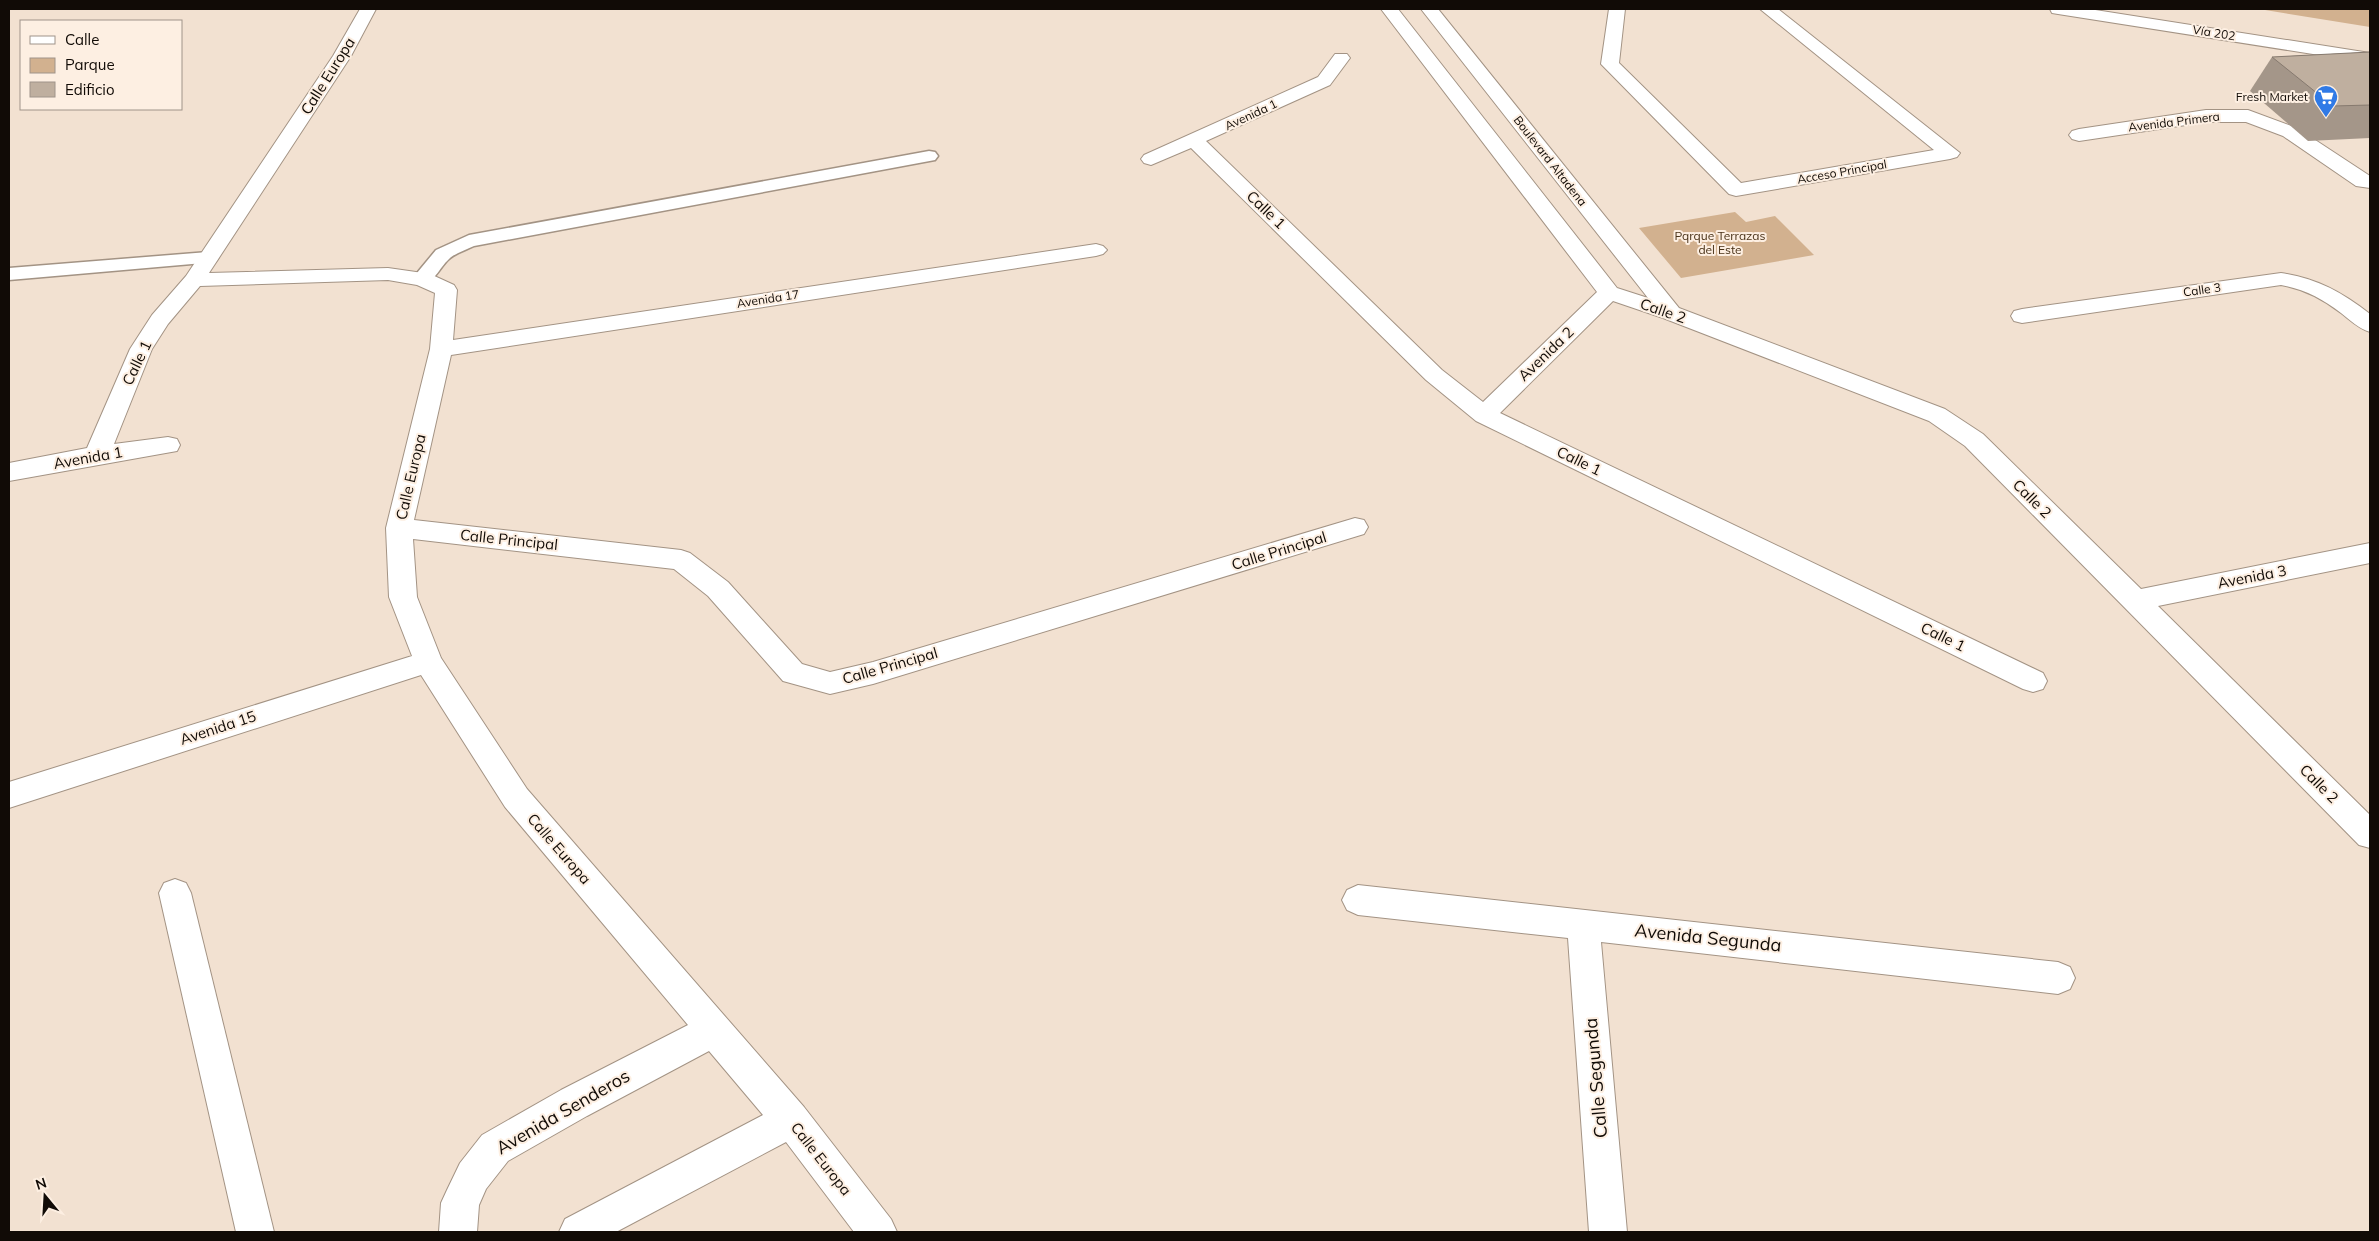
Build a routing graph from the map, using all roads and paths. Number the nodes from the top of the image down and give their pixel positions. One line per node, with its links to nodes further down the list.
1 (368, 9): 17 (street, Calle Europa)
2 (1389, 9): 10 (street)
3 (1429, 9): 9 (street, Boulevard Altadena)
4 (1617, 9): 5 (street, Acceso Principal)
5 (1768, 9)
6 (2058, 9): 8 (street, Vía 202)
7 (1341, 58): 12 (street, Avenida 1)
8 (2370, 58)
9 (1510, 110): 10 (street); 21 (street, Boulevard Altadena)
10 (1472, 116): 20 (street)
11 (2079, 135): 15 (street, Avenida Primera)
12 (1195, 141): 14 (street, Avenida 1); 25 (street, Calle 1)
13 (929, 156): 19 (lane)
14 (1151, 159)
15 (2370, 182)
16 (1096, 250): 24 (street, Avenida 17)
17 (201, 269): 18 (lane); 19 (street, Calle Europa); 27 (street, Calle 1)
18 (9, 274)
19 (422, 279): 24 (street, Calle Europa)
20 (1609, 293): 21 (street, Calle 2); 25 (street, Avenida 2)
21 (1671, 313): 32 (street, Calle 2)
22 (2022, 316): 23 (street, Calle 3)
23 (2370, 324)
24 (441, 349): 30 (street, Calle Europa)
25 (1484, 416): 34 (street, Calle 1)
26 (168, 445): 27 (street, Avenida 1)
27 (97, 455): 28 (street, Avenida 1)
28 (9, 472)
29 (1356, 527): 30 (street, Calle Principal)
30 (399, 528): 33 (street, Calle Europa)
31 (2370, 553): 32 (street, Avenida 3)
32 (2134, 601): 36 (street, Calle 2)
33 (428, 662): 35 (street, Avenida 15); 41 (street, Calle Europa)
34 (2033, 681)
35 (9, 795)
36 (2370, 835)
37 (175, 893): 43 (street)
38 (1358, 900): 39 (street, Avenida Segunda)
39 (1583, 924): 40 (street, Avenida Segunda); 47 (street, Calle Segunda)
40 (2058, 978)
41 (714, 1030): 42 (street, Calle Europa); 44 (street, Avenida Senderos)
42 (791, 1120): 45 (street); 46 (street, Calle Europa)
43 (255, 1232)
44 (458, 1232)
45 (578, 1232)
46 (878, 1232)
47 (1608, 1232)

